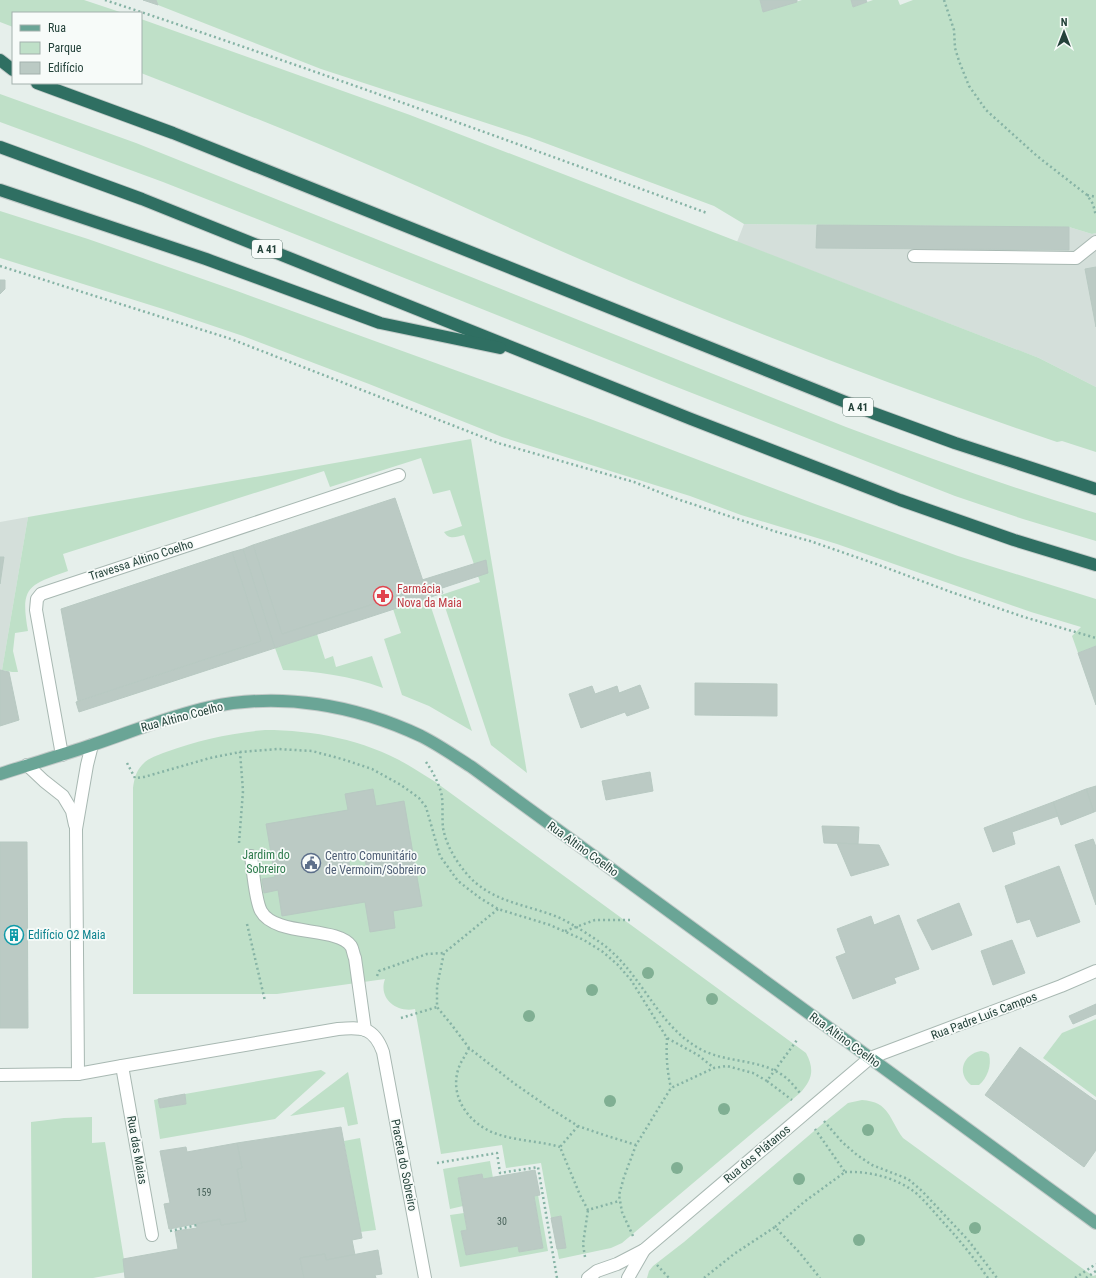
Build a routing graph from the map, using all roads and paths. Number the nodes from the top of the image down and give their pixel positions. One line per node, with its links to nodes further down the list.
1 (105, 0): 3 (path)
2 (944, 0): 12 (path)
3 (141, 12)
4 (142, 12): 14 (path)
5 (0, 60): 6 (highway)
6 (12, 69)
7 (0, 70): 8 (highway)
8 (12, 75)
9 (40, 84): 21 (highway, A 41)
10 (0, 147): 19 (highway, A 41)
11 (0, 190): 19 (highway)
12 (1087, 195): 13 (path); 15 (path)
13 (1096, 197)
14 (707, 213)
15 (1096, 216)
16 (1096, 242): 17 (street)
17 (914, 256)
18 (0, 266): 23 (path)
19 (533, 355): 22 (highway, A 41)
20 (399, 475): 25 (street, Travessa Altino Coelho)
21 (1096, 489)
22 (1096, 565)
23 (1096, 638)
24 (92, 745): 25 (main road, Rua Altino Coelho); 30 (street); 45 (main road, Rua Altino Coelho)
25 (62, 755): 28 (main road, Rua Altino Coelho)
26 (425, 759): 34 (path)
27 (127, 763): 32 (path)
28 (27, 765): 29 (main road, Rua Altino Coelho); 30 (street)
29 (0, 774)
30 (76, 829): 49 (street)
31 (251, 856): 41 (street)
32 (498, 909): 35 (path); 36 (path)
33 (630, 920): 34 (path)
34 (576, 927): 35 (path); 48 (path)
35 (565, 931): 42 (path)
36 (444, 953): 38 (path); 39 (path)
37 (1096, 971): 45 (street, Rua Padre Luís Campos)
38 (376, 980)
39 (437, 1008): 40 (path); 44 (path)
40 (400, 1018)
41 (366, 1030): 46 (street); 75 (street, Praceta do Sobreiro)
42 (667, 1038): 47 (path); 52 (path)
43 (796, 1040): 48 (path)
44 (469, 1048): 56 (path); 59 (path)
45 (870, 1058): 64 (main road, Rua Altino Coelho); 70 (street, Rua dos Plátanos)
46 (122, 1066): 49 (street); 68 (street, Rua das Maias)
47 (714, 1068): 51 (path); 52 (path)
48 (775, 1071): 51 (path); 53 (path)
49 (78, 1074): 50 (street)
50 (0, 1075)
51 (767, 1081): 54 (path)
52 (671, 1088): 58 (path)
53 (803, 1096)
54 (794, 1103)
55 (820, 1116): 83 (path)
56 (578, 1126): 58 (path); 59 (path)
57 (813, 1127): 61 (path)
58 (636, 1144): 62 (path)
59 (560, 1146): 63 (path)
60 (438, 1163): 76 (path)
61 (845, 1172): 66 (path); 82 (path)
62 (620, 1202): 63 (path); 69 (path)
63 (588, 1210): 71 (path)
64 (1096, 1223)
65 (197, 1226): 67 (path)
66 (775, 1227): 80 (path); 81 (path)
67 (169, 1231)
68 (152, 1235)
69 (634, 1238)
70 (644, 1250): 77 (street, Rua dos Plátanos); 78 (street, Rua dos Plátanos)
71 (585, 1261)
72 (654, 1261): 79 (path)
73 (1096, 1264): 84 (path)
74 (1096, 1270): 85 (path)
75 (425, 1278)
76 (557, 1278)
77 (588, 1278)
78 (628, 1278)
79 (669, 1278)
80 (704, 1278)
81 (820, 1278)
82 (988, 1278)
83 (997, 1278)
84 (1075, 1278)
85 (1086, 1278)

